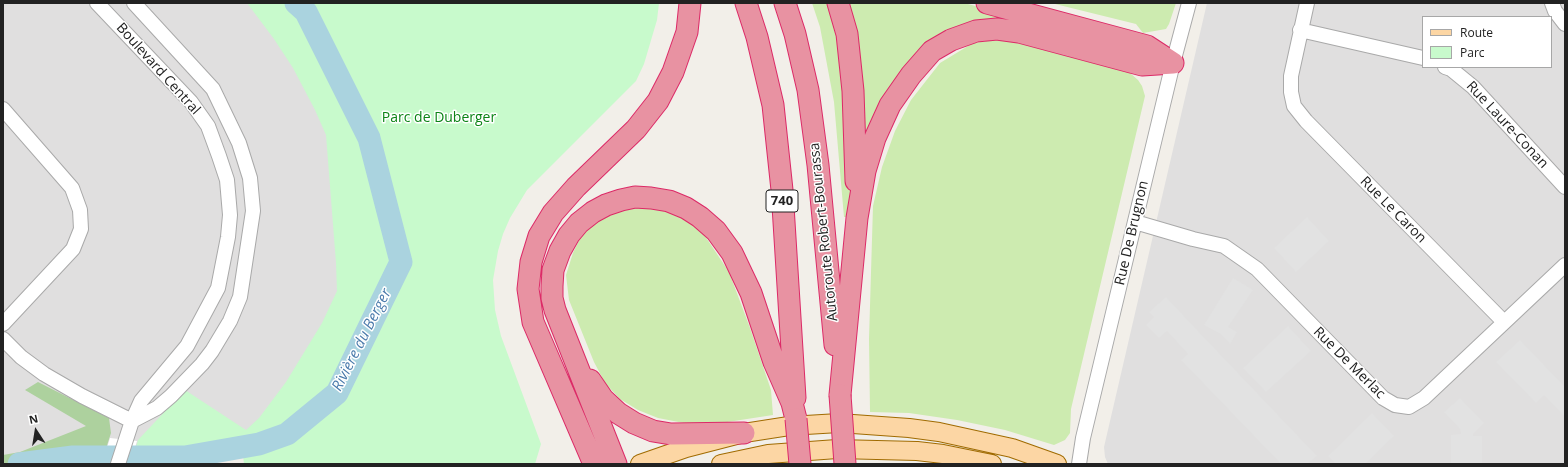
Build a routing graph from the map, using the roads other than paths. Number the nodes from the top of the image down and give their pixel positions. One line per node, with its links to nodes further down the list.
1 (97, 3): 27 (street, Boulevard Central)
2 (134, 3): 27 (street, Boulevard Central)
3 (690, 3): 30 (highway)
4 (746, 3): 26 (highway, 740)
5 (785, 3): 25 (highway, Autoroute Robert-Bourassa)
6 (838, 3): 18 (highway)
7 (987, 3): 14 (highway)
8 (1189, 3): 14 (street, Rue De Brugnon)
9 (1307, 3): 12 (street)
10 (1552, 3): 11 (street)
11 (1565, 24)
12 (1300, 30): 13 (street); 21 (street, Rue Le Caron)
13 (1422, 58)
14 (1173, 63): 18 (highway); 19 (street, Rue De Brugnon)
15 (1448, 68): 17 (street, Rue Laure-Conan)
16 (3, 109): 22 (street)
17 (1565, 187)
18 (857, 218): 25 (highway)
19 (1135, 222): 21 (street, Rue De Merlac); 38 (street, Rue De Brugnon)
20 (1565, 265): 21 (street, Rue De Merlac)
21 (1504, 322)
22 (3, 324)
23 (3, 339): 27 (street)
24 (569, 348): 26 (highway); 28 (highway); 31 (highway)
25 (840, 395): 35 (highway, Autoroute Robert-Bourassa, bridge)
26 (794, 408): 34 (highway, 740, bridge)
27 (132, 421): 29 (street, Boulevard Central)
28 (744, 433): 32 (main road); 37 (main road)
29 (118, 464)
30 (594, 464)
31 (616, 464)
32 (640, 464)
33 (721, 464): 36 (main road)
34 (800, 464)
35 (845, 464)
36 (992, 464)
37 (1057, 464)
38 (1079, 464)

